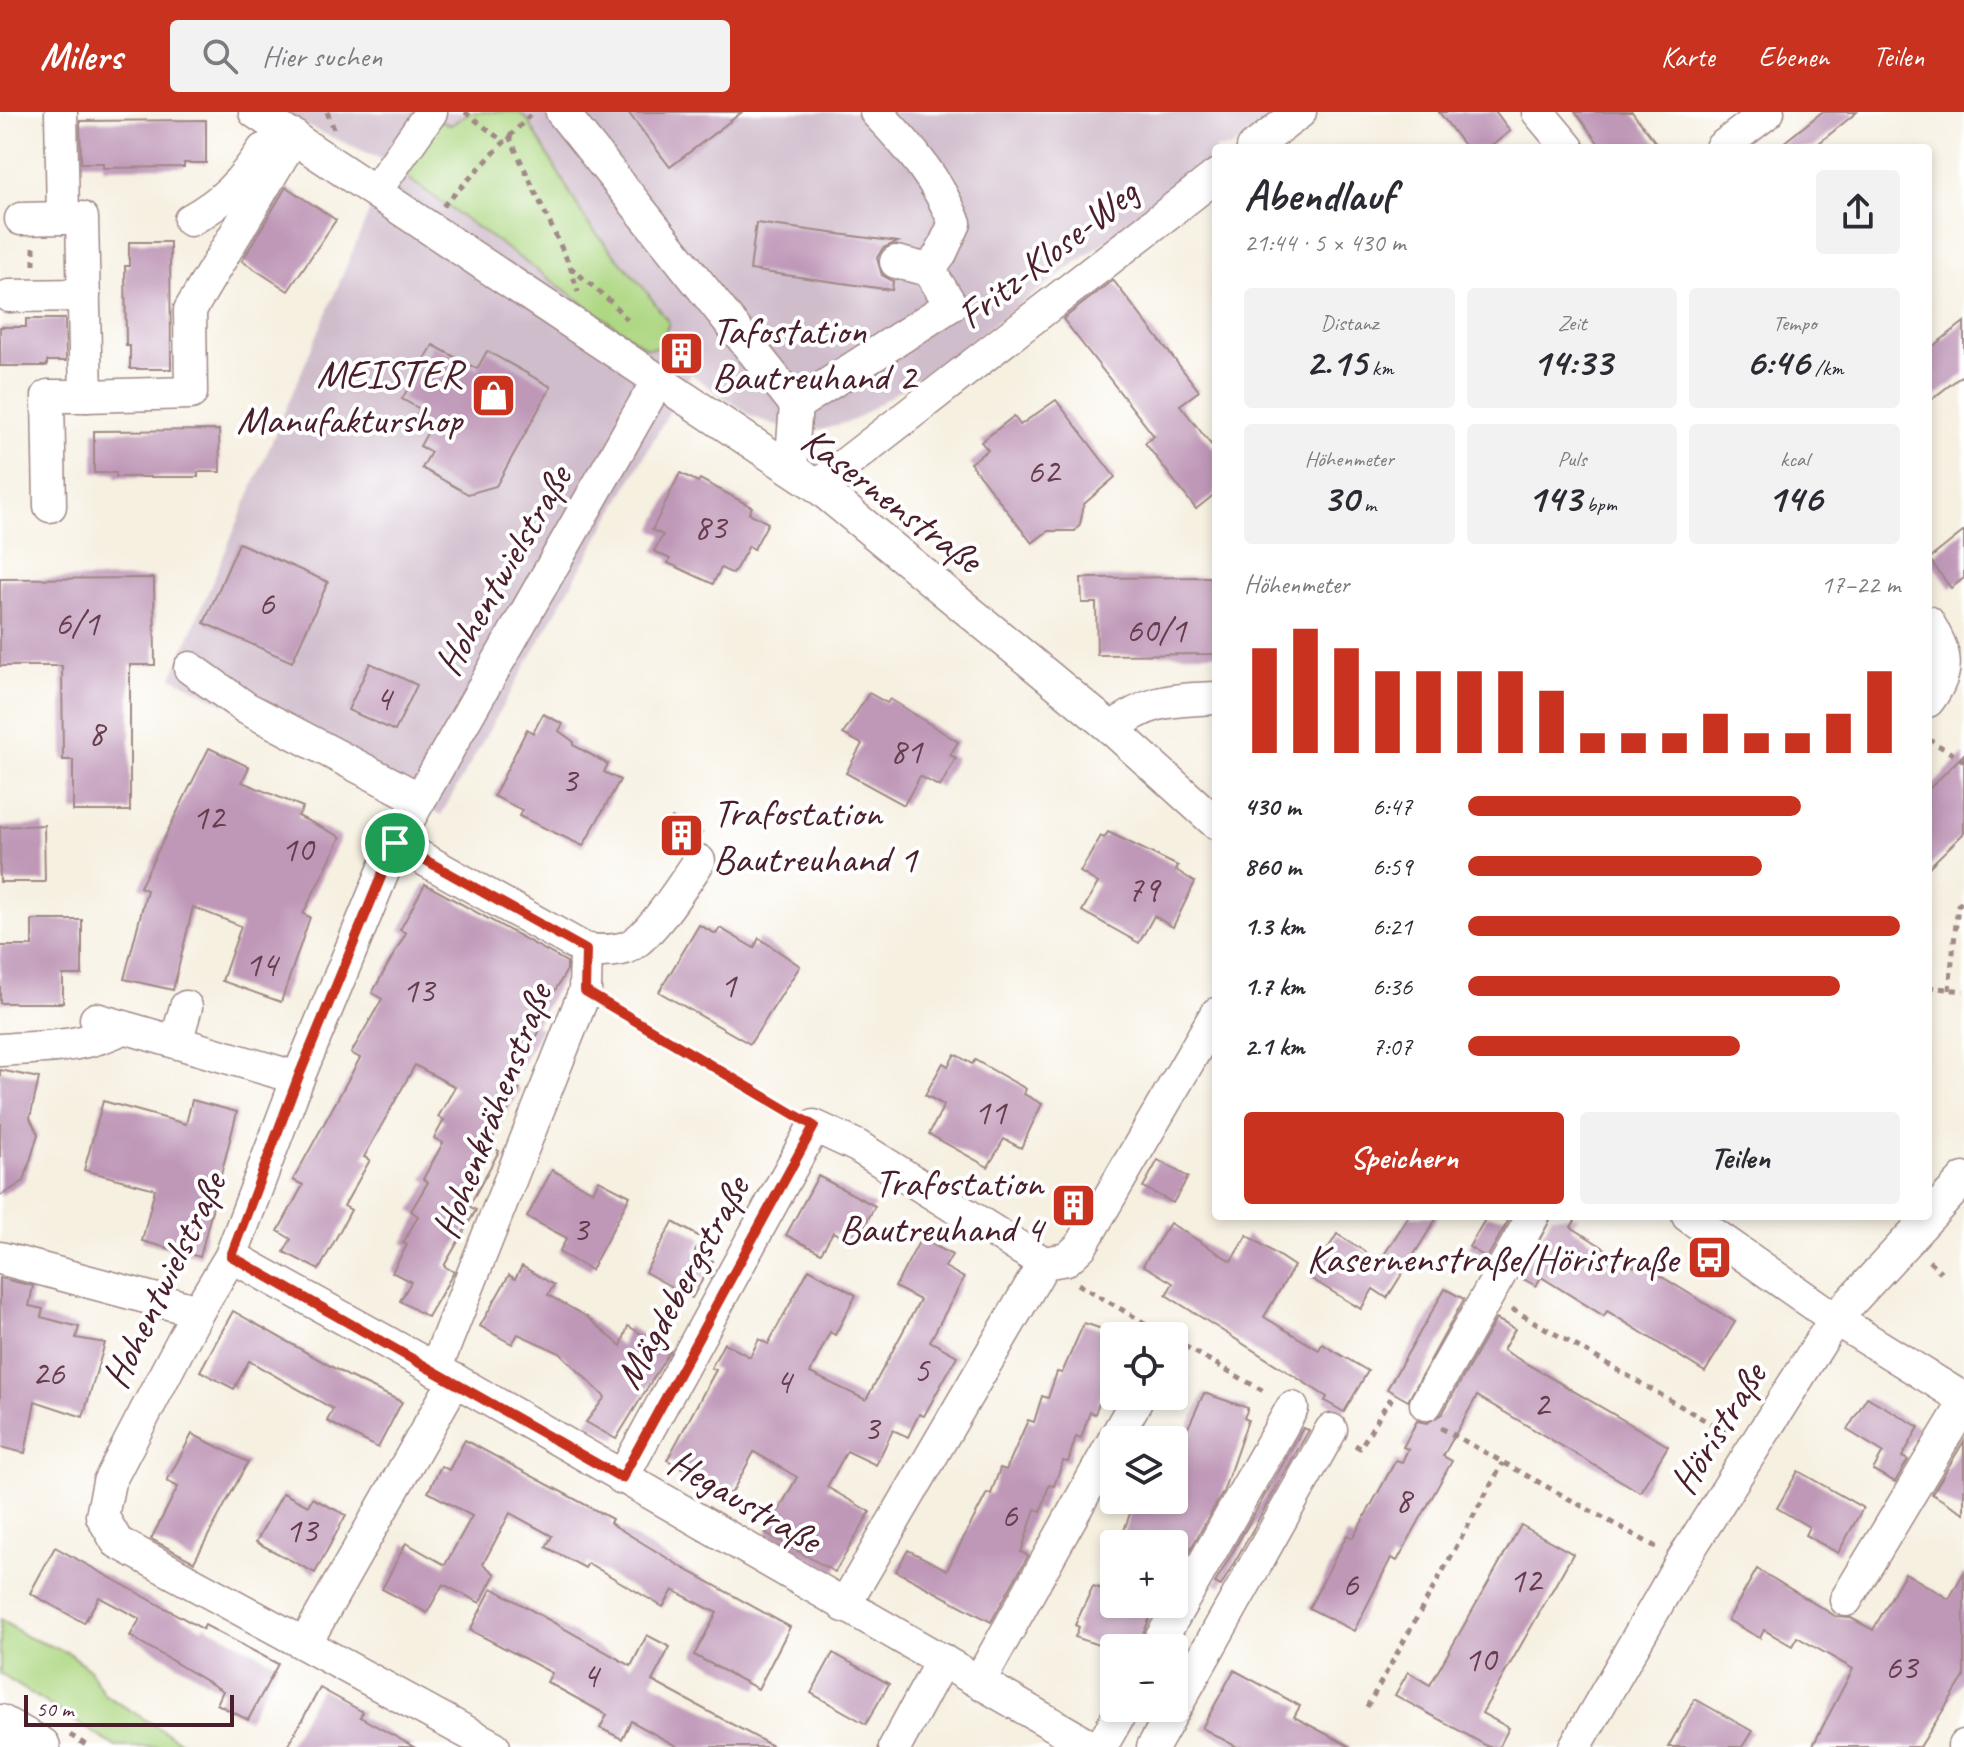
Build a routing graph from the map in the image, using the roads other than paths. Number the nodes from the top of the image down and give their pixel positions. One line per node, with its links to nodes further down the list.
1 (61, 112): 17 (street)
2 (431, 112): 13 (street)
3 (562, 112): 21 (street)
4 (876, 112): 16 (street)
5 (1300, 112): 9 (street)
6 (1538, 112): 10 (street)
7 (1768, 112): 11 (street)
8 (276, 125): 13 (street, Kasernenstraße); 14 (street); 20 (street)
9 (1258, 144)
10 (1565, 144)
11 (1726, 144)
12 (1212, 179): 22 (street, Fritz-Klose-Weg)
13 (376, 190): 19 (street, Kasernenstraße)
14 (190, 220)
15 (896, 262): 16 (street)
16 (929, 270): 21 (street)
17 (84, 295): 18 (street); 20 (street)
18 (22, 296)
19 (657, 382): 22 (street, Kasernenstraße); 29 (street, Hohentwielstraße)
20 (86, 396): 23 (street)
21 (796, 405): 22 (street)
22 (804, 477): 28 (street, Kasernenstraße)
23 (50, 506)
24 (1932, 629): 26 (street)
25 (190, 668): 29 (street)
26 (1932, 694)
27 (1212, 698): 28 (street)
28 (1112, 729): 30 (street, Kasernenstraße)
29 (420, 799): 31 (street, Hohentwielstraße)
30 (1212, 819)
31 (395, 843): 33 (street, Hohenkrähenstraße); 38 (street, Hohentwielstraße)
32 (699, 861): 33 (street)
33 (586, 950): 49 (street, Hohenkrähenstraße)
34 (186, 1007): 36 (street)
35 (1212, 1021): 46 (street)
36 (176, 1042): 37 (street); 38 (street)
37 (0, 1050)
38 (298, 1078): 44 (street, Hohentwielstraße)
39 (1964, 1179): 40 (street, Höristraße)
40 (1932, 1214)
41 (1531, 1220): 52 (street)
42 (1694, 1220): 48 (street)
43 (1926, 1220): 48 (street, Höristraße)
44 (231, 1256): 47 (street, Hohentwielstraße); 49 (street, Hegaustraße)
45 (0, 1258): 47 (street)
46 (1044, 1263): 55 (street, Mägdebergstraße); 57 (street)
47 (198, 1311): 59 (street, Hohentwielstraße)
48 (1835, 1319): 50 (street); 70 (street, Höristraße)
49 (445, 1375): 55 (street, Hegaustraße); 59 (street, Hohenkrähenstraße)
50 (1964, 1402): 56 (street)
51 (1292, 1408): 58 (street)
52 (1423, 1413)
53 (1331, 1430): 69 (street)
54 (1100, 1465): 61 (street)
55 (622, 1478): 57 (street, Hegaustraße)
56 (1846, 1600)
57 (844, 1606): 60 (street, Hegaustraße)
58 (1164, 1634)
59 (306, 1642): 65 (street)
60 (942, 1660): 61 (street, Hegaustraße); 66 (street)
61 (979, 1682): 67 (street, Hegaustraße)
62 (1115, 1722): 68 (street)
63 (0, 1725): 64 (main road)
64 (40, 1747)
65 (494, 1747)
66 (895, 1747)
67 (1092, 1747)
68 (1101, 1747)
69 (1153, 1747)
70 (1575, 1747)

